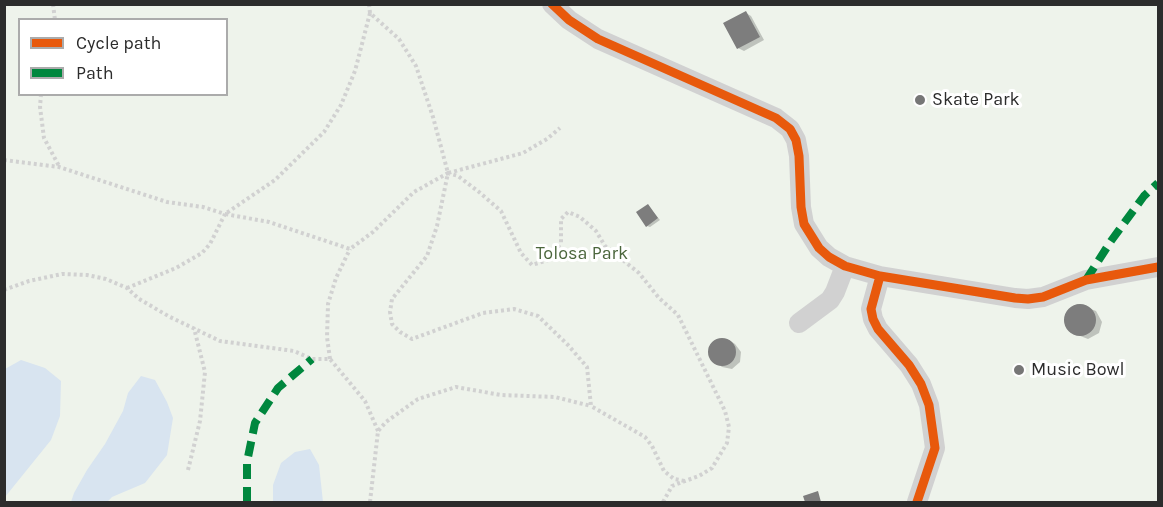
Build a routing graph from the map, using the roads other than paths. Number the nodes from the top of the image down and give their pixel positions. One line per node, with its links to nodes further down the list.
1 (552, 4): 2 (lane)
2 (846, 266): 4 (lane); 5 (lane)
3 (1158, 267): 4 (lane)
4 (880, 276): 6 (lane)
5 (799, 323)
6 (917, 502)

